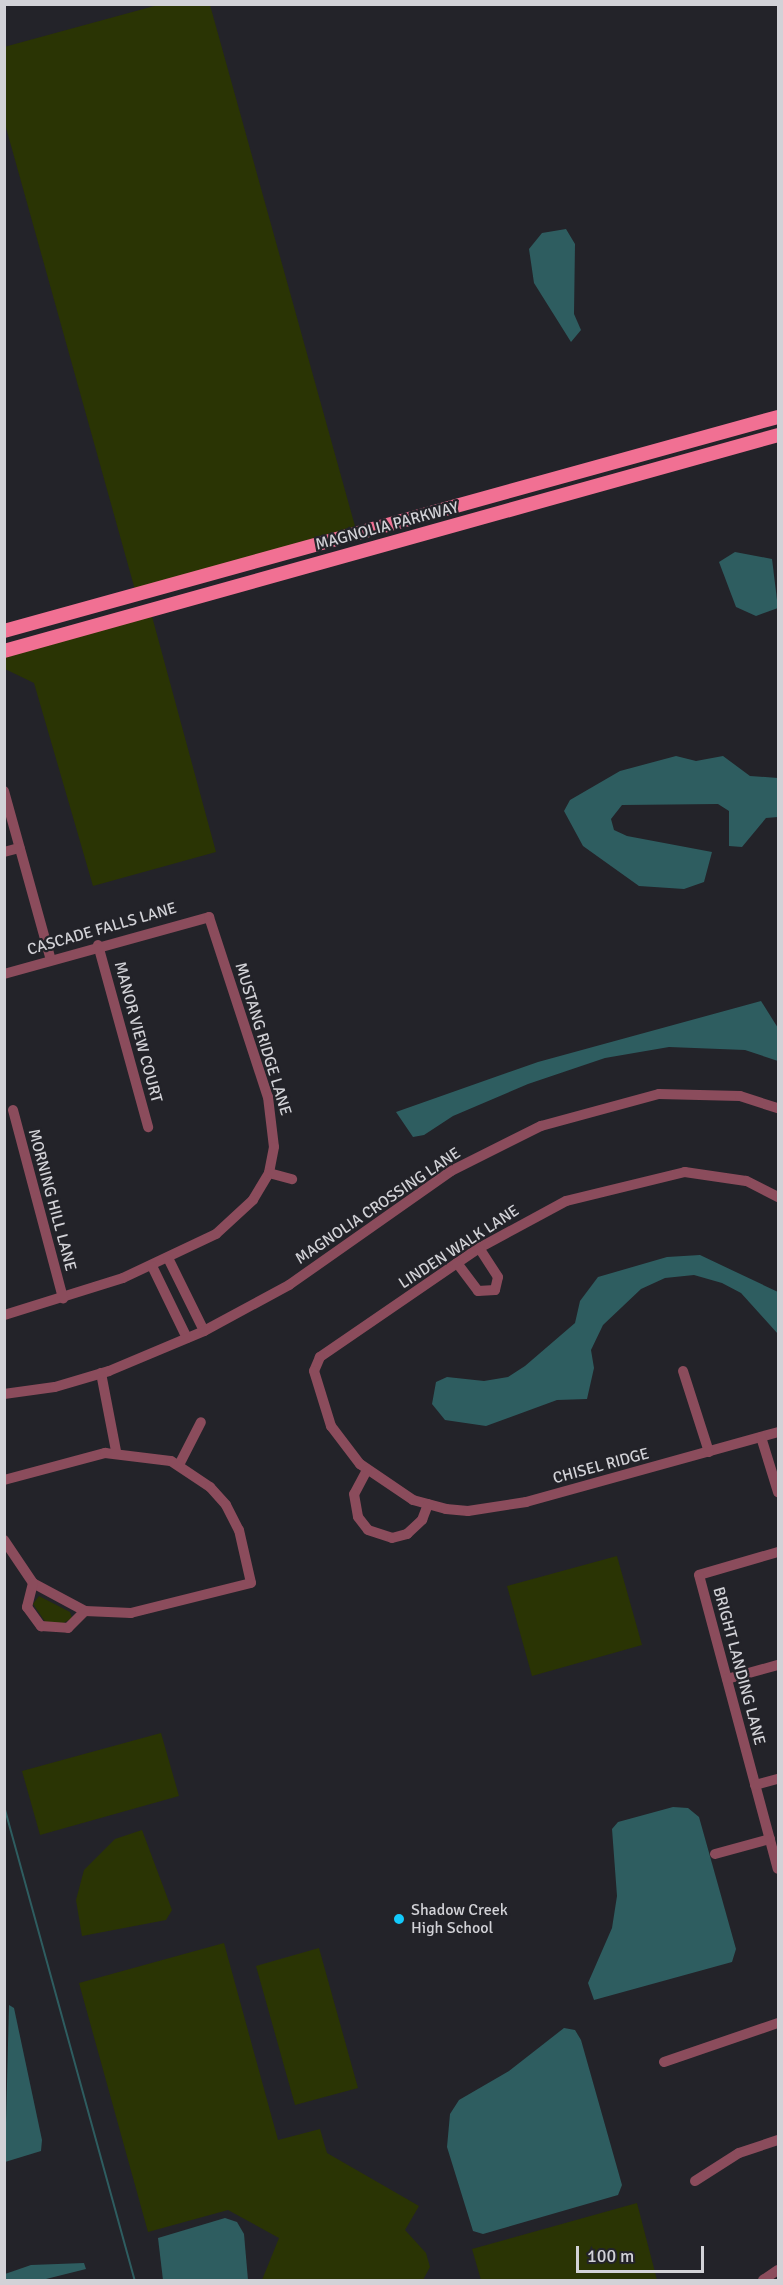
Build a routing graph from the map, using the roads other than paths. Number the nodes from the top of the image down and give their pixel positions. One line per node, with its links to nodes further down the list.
1 (778, 417): 3 (main road, MAGNOLIA PARKWAY)
2 (778, 435): 4 (main road, MAGNOLIA PARKWAY)
3 (456, 506): 4 (main road); 5 (main road, MAGNOLIA PARKWAY)
4 (368, 548): 6 (main road, MAGNOLIA PARKWAY)
5 (5, 632)
6 (4, 651)
7 (4, 791): 8 (street)
8 (19, 848): 9 (street); 12 (street)
9 (4, 852)
10 (209, 917): 11 (street, CASCADE FALLS LANE); 17 (street, MUSTANG RIDGE LANE)
11 (98, 945): 12 (street, CASCADE FALLS LANE); 16 (street, MANOR VIEW COURT)
12 (50, 957): 13 (street, CASCADE FALLS LANE)
13 (4, 974)
14 (778, 1108): 26 (street, MAGNOLIA CROSSING LANE)
15 (13, 1110): 24 (street, MORNING HILL LANE)
16 (148, 1127)
17 (269, 1173): 18 (street); 21 (street)
18 (292, 1179)
19 (778, 1197): 20 (street, LINDEN WALK LANE)
20 (479, 1248): 22 (street, LINDEN WALK LANE); 22 (street)
21 (168, 1258): 23 (street); 26 (street)
22 (457, 1263): 37 (street, LINDEN WALK LANE)
23 (152, 1266): 24 (street); 27 (street)
24 (63, 1298): 25 (street)
25 (4, 1315)
26 (204, 1331): 27 (street, MAGNOLIA CROSSING LANE)
27 (187, 1338): 29 (street, MAGNOLIA CROSSING LANE)
28 (683, 1371): 35 (street)
29 (101, 1373): 30 (street, MAGNOLIA CROSSING LANE); 34 (street)
30 (4, 1394)
31 (201, 1422): 36 (street)
32 (778, 1432): 33 (street, CHISEL RIDGE)
33 (761, 1437): 35 (street, CHISEL RIDGE); 39 (street)
34 (116, 1451): 36 (street); 38 (street)
35 (709, 1452): 40 (street, CHISEL RIDGE)
36 (179, 1465): 44 (street)
37 (367, 1470): 40 (street, CHISEL RIDGE); 40 (street)
38 (4, 1480)
39 (778, 1492)
40 (428, 1504)
41 (4, 1540): 43 (street)
42 (778, 1552): 46 (street, BRIGHT LANDING LANE)
43 (33, 1583): 44 (street); 44 (street)
44 (85, 1611)
45 (778, 1665): 46 (street)
46 (727, 1679): 48 (street, BRIGHT LANDING LANE)
47 (778, 1779): 48 (street)
48 (755, 1785): 49 (street, BRIGHT LANDING LANE)
49 (770, 1839): 50 (street); 51 (street, BRIGHT LANDING LANE)
50 (716, 1854)
51 (778, 1869)
52 (778, 2023): 53 (street)
53 (664, 2062)
54 (778, 2140): 55 (street)
55 (695, 2181)
56 (778, 2271): 57 (street)
57 (763, 2280)

